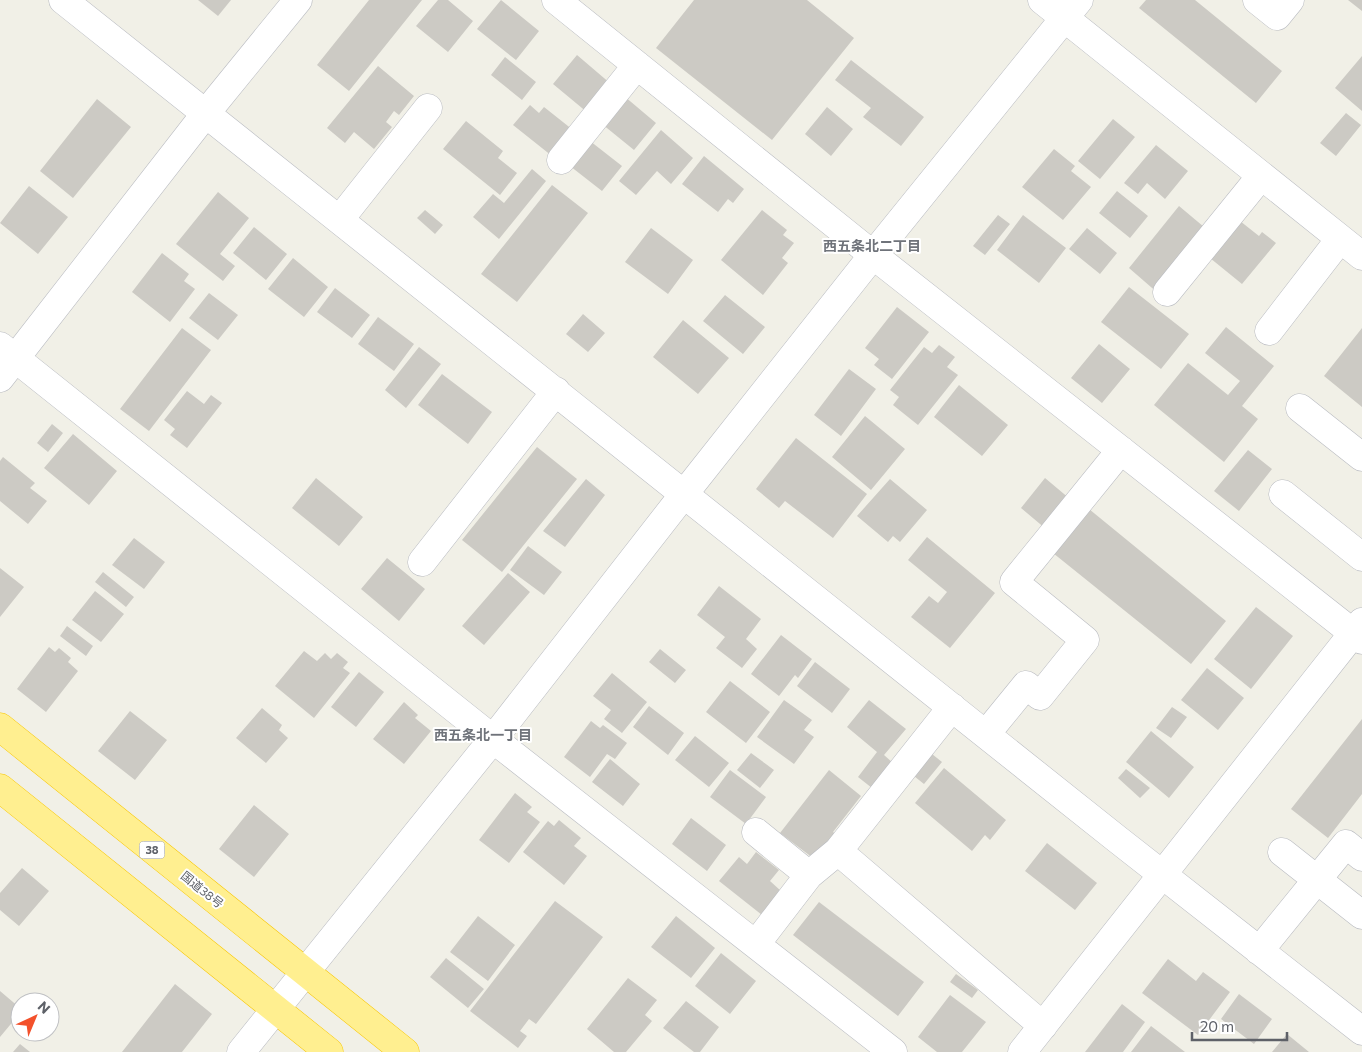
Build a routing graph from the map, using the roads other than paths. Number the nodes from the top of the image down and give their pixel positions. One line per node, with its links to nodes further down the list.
1 (63, 0): 10 (street)
2 (298, 0): 10 (street)
3 (556, 0): 8 (street)
4 (1042, 0): 7 (street)
5 (1257, 0): 6 (street)
6 (1290, 0)
7 (1072, 9): 12 (street); 15 (street)
8 (637, 65): 11 (street); 15 (street)
9 (428, 108): 13 (street)
10 (206, 113): 13 (street); 19 (street)
11 (561, 160)
12 (1261, 176): 14 (street); 17 (street)
13 (340, 219): 20 (street)
14 (1340, 239): 16 (street); 18 (street)
15 (873, 256): 22 (street); 24 (street)
16 (1362, 256)
17 (1167, 292)
18 (1269, 331)
19 (5, 361): 32 (street)
20 (556, 391): 24 (street); 27 (street)
21 (1300, 408): 23 (street)
22 (1121, 450): 28 (street); 31 (street)
23 (1362, 457)
24 (684, 494): 29 (street); 32 (street)
25 (1283, 494): 26 (street)
26 (1362, 557)
27 (422, 562)
28 (1359, 631): 39 (street)
29 (952, 707): 31 (street); 35 (street)
30 (0, 727): 44 (highway, 国道38号 / 38)
31 (986, 734): 39 (street)
32 (493, 739): 42 (street); 44 (street)
33 (0, 788): 45 (highway)
34 (756, 832): 38 (street)
35 (838, 851): 38 (street); 46 (street)
36 (1282, 852): 40 (street)
37 (1362, 857): 40 (street)
38 (809, 875): 42 (street)
39 (1163, 875): 43 (street); 46 (street)
40 (1317, 880): 41 (street); 43 (street)
41 (1362, 915)
42 (756, 944): 51 (street)
43 (1259, 951): 47 (street)
44 (304, 972): 45 (street); 50 (highway, 国道38号 / 38)
45 (274, 1009): 48 (street); 49 (highway)
46 (1043, 1026): 52 (street)
47 (1362, 1031)
48 (241, 1052)
49 (329, 1052)
50 (405, 1052)
51 (893, 1052)
52 (1022, 1052)

